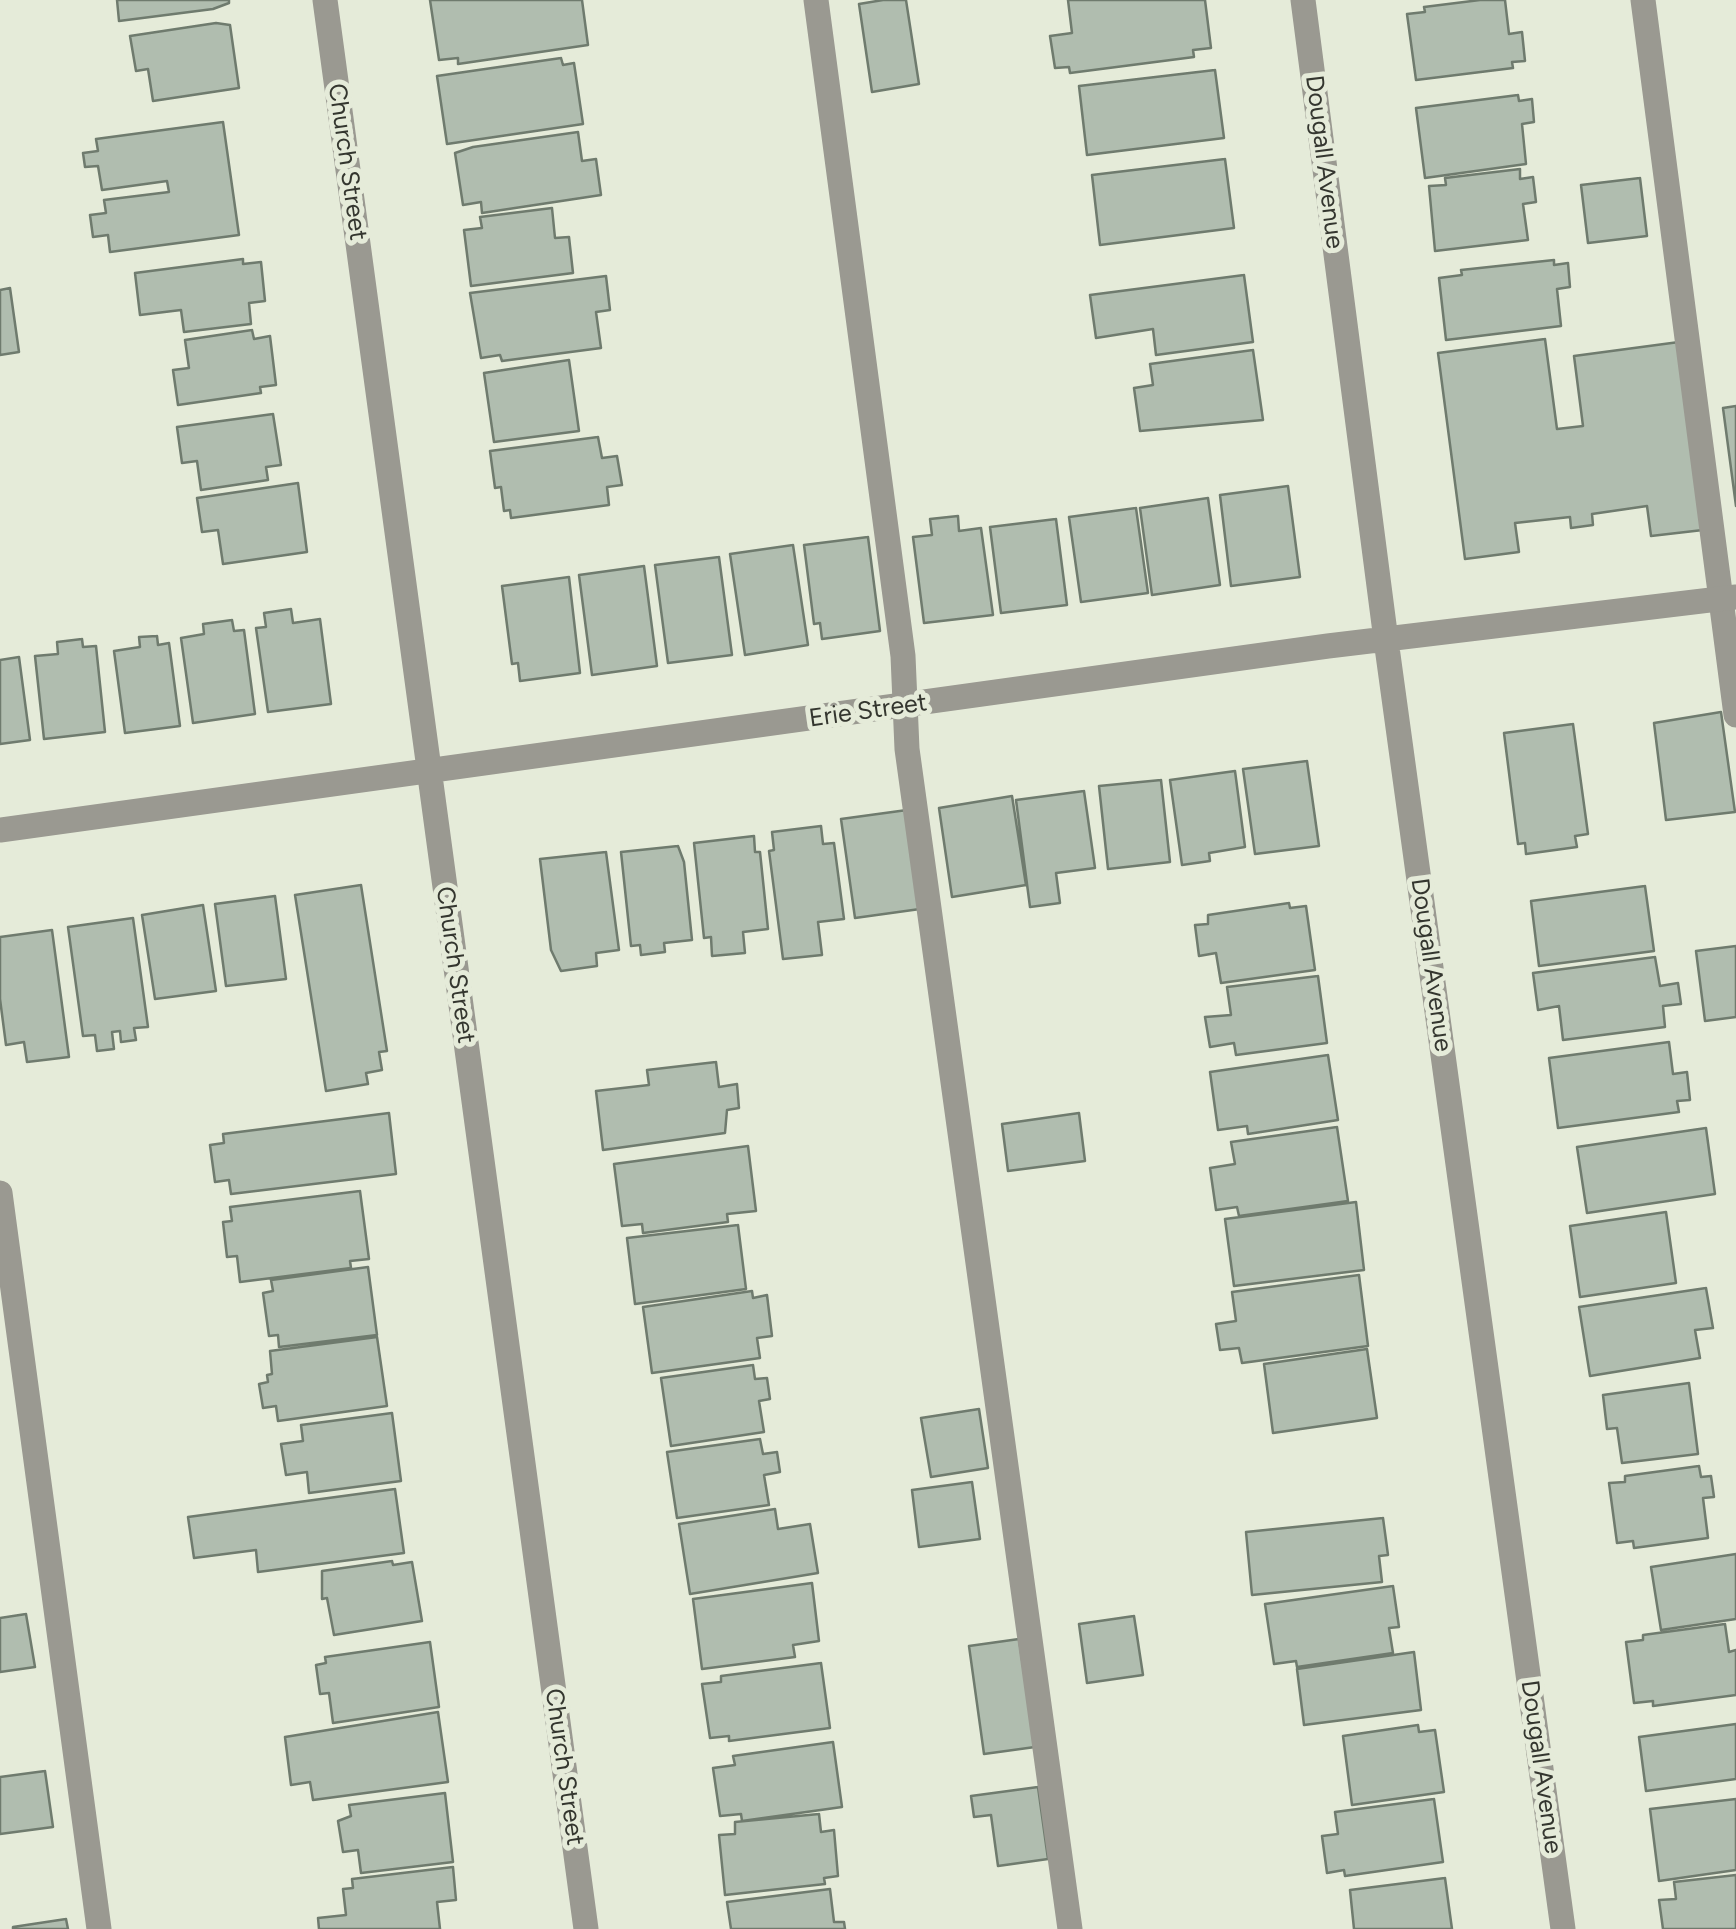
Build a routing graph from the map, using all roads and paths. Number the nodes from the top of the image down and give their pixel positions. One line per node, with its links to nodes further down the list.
1 (325, 0): 9 (street, Church Street)
2 (816, 0): 7 (street)
3 (1303, 0): 6 (street, Dougall Avenue)
4 (1643, 0): 5 (street)
5 (1728, 598): 6 (street, Erie Street); 8 (street)
6 (1386, 640): 7 (street, Erie Street); 15 (street, Dougall Avenue)
7 (906, 706): 9 (street, Erie Street); 14 (street)
8 (1736, 715)
9 (429, 772): 10 (street, Erie Street); 13 (street, Church Street)
10 (0, 830)
11 (0, 1193): 12 (street)
12 (99, 1929)
13 (586, 1929)
14 (1070, 1929)
15 (1563, 1929)

